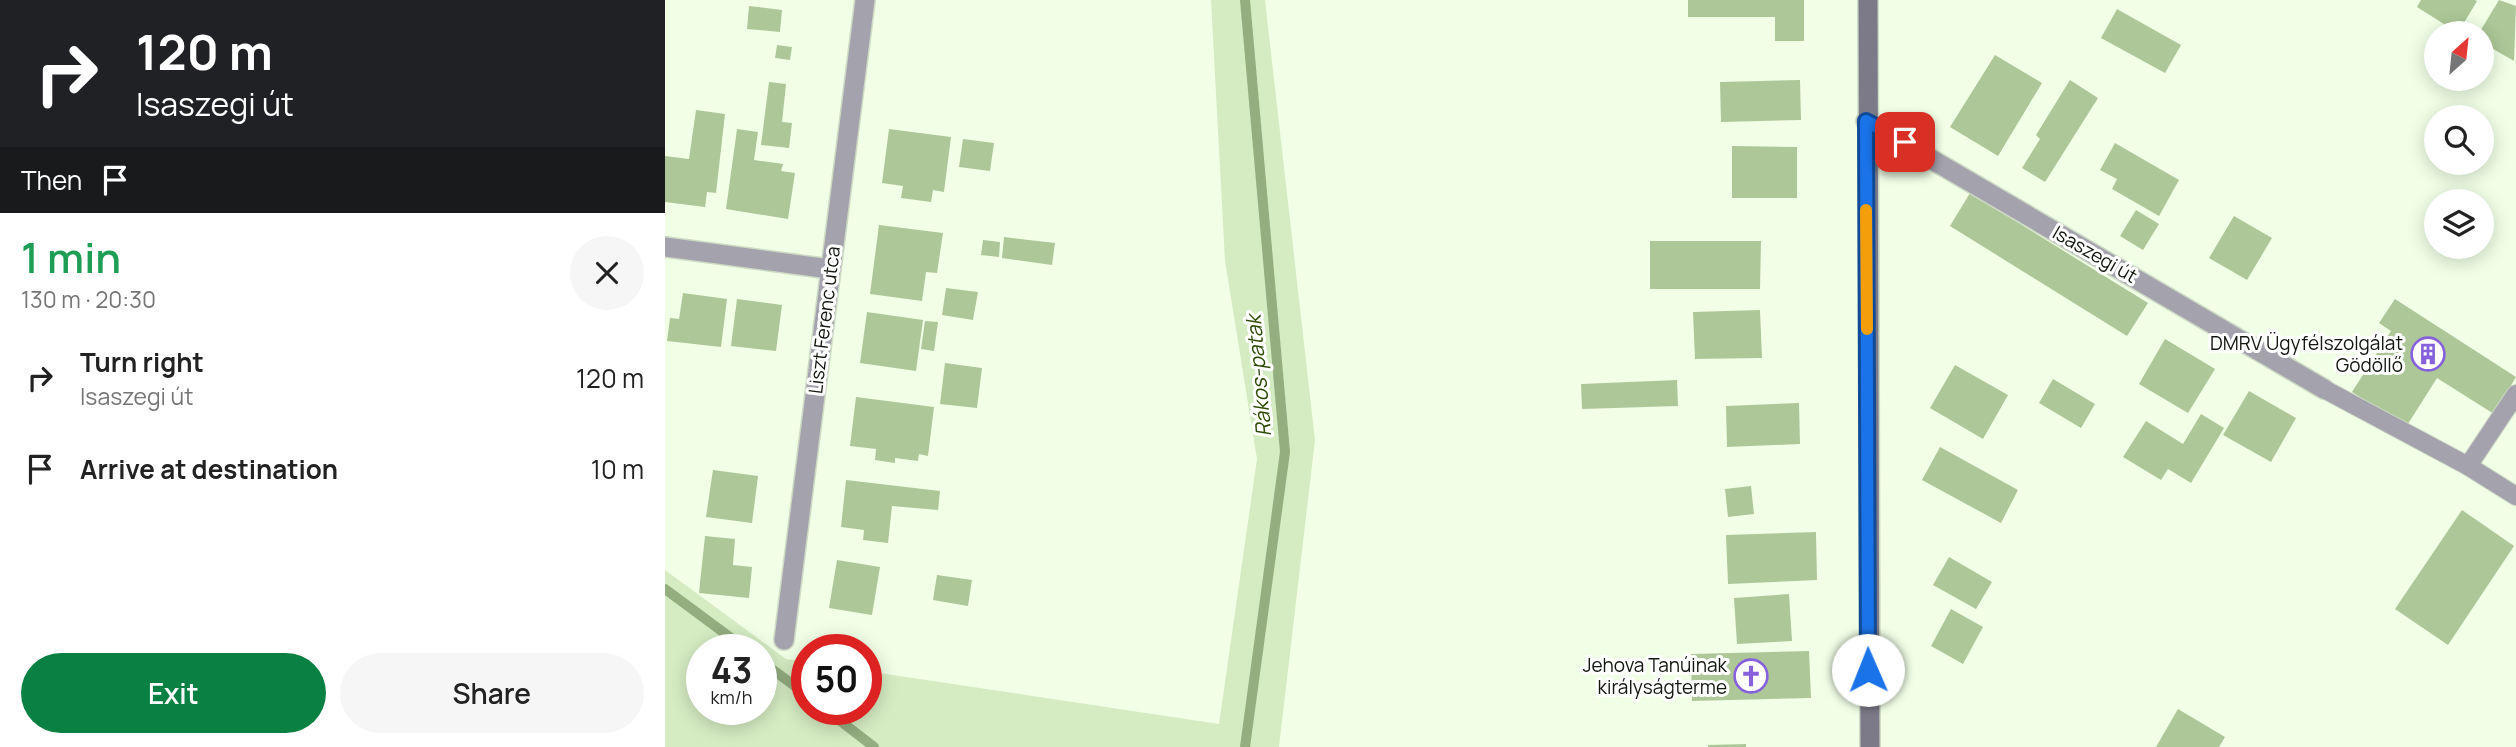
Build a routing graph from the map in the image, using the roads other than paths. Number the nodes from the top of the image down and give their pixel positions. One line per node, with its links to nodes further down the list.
1 (865, 0): 5 (street, Liszt Ferenc utca)
2 (1868, 0): 3 (main road)
3 (1866, 121): 6 (street, Isaszegi út); 11 (main road)
4 (665, 247): 5 (street)
5 (830, 269): 10 (street, Liszt Ferenc utca)
6 (2324, 388): 8 (lane)
7 (2516, 394): 8 (lane)
8 (2468, 466): 9 (lane)
9 (2516, 496)
10 (784, 640)
11 (1870, 747)

